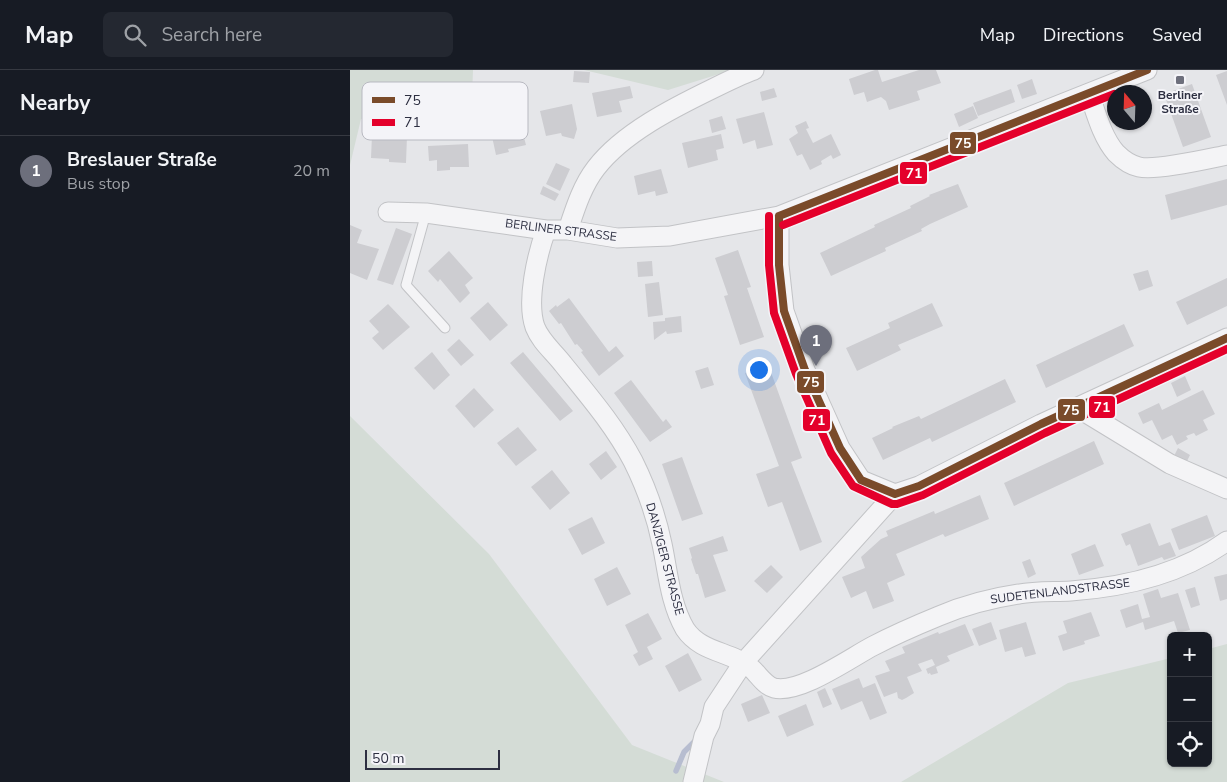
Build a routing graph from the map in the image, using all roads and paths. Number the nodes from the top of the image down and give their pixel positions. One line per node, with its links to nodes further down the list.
1 (754, 70): 9 (street)
2 (1147, 70): 3 (street, BERLINER STRASSE)
3 (1089, 93): 4 (street); 7 (street, BERLINER STRASSE)
4 (1227, 156)
5 (388, 212): 6 (street, BERLINER STRASSE)
6 (426, 213): 8 (street, BERLINER STRASSE); 10 (lane)
7 (778, 216): 9 (street, BERLINER STRASSE); 14 (street)
8 (546, 230): 9 (street, BERLINER STRASSE); 16 (street, DANZIGER STRASSE)
9 (568, 230)
10 (445, 328)
11 (1227, 338): 12 (street)
12 (1071, 409): 13 (street); 14 (street)
13 (1227, 489)
14 (895, 494): 16 (street)
15 (1227, 541): 16 (street, SUDETENLANDSTRASSE)
16 (743, 663): 17 (street)
17 (693, 782)

